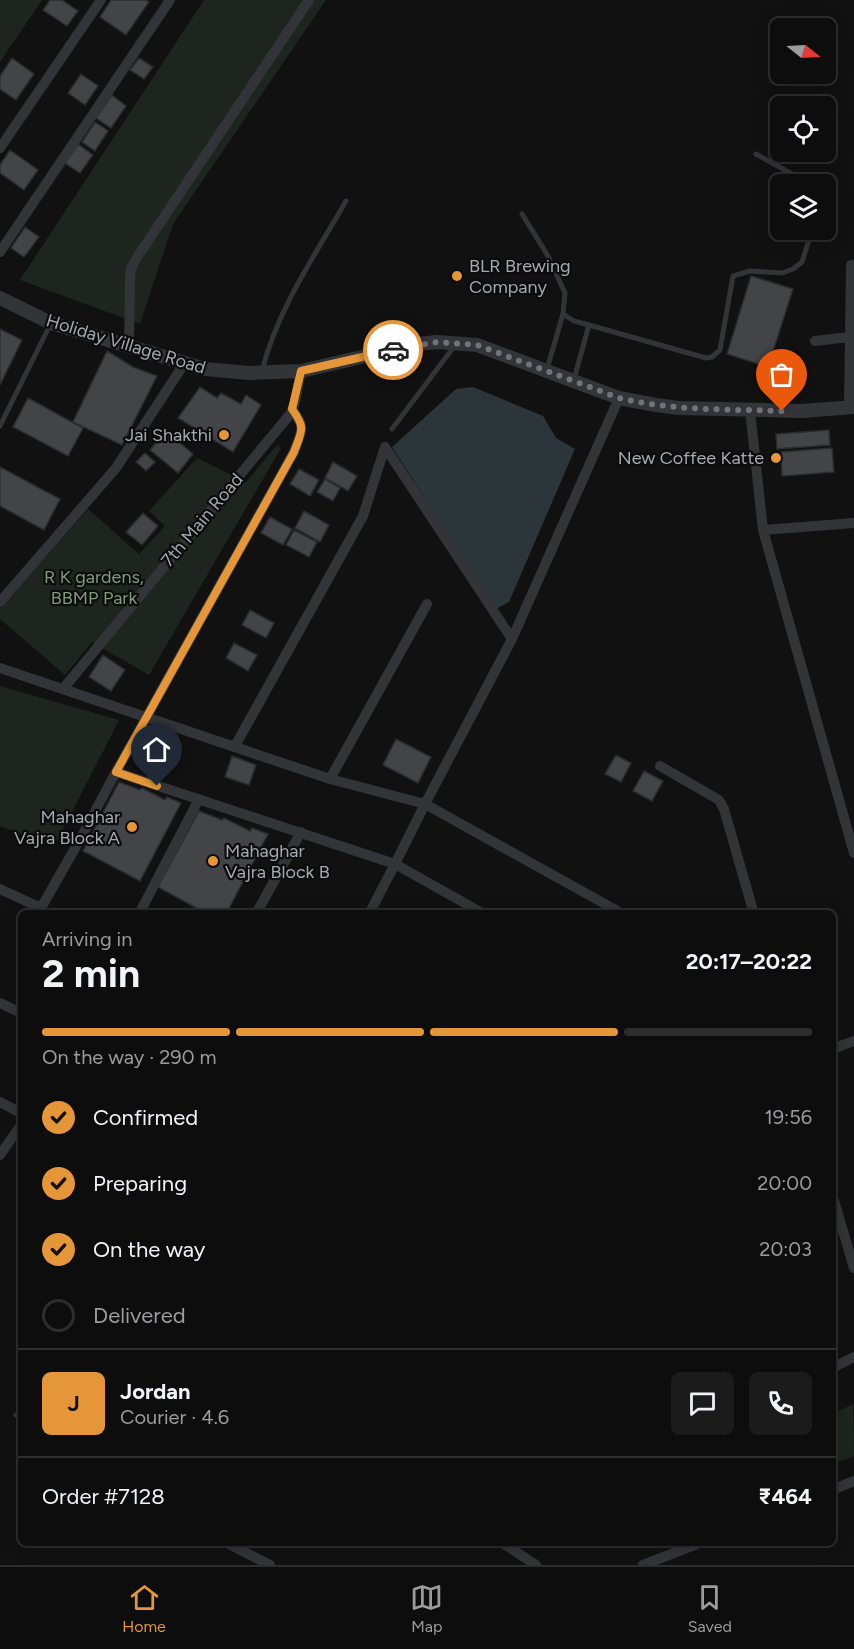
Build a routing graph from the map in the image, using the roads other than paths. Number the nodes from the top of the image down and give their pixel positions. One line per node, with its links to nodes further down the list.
1 (101, 0): 4 (street)
2 (170, 0): 10 (street)
3 (309, 0): 21 (street)
4 (0, 148)
5 (756, 154): 6 (lane)
6 (791, 174)
7 (346, 201): 25 (lane)
8 (522, 214): 15 (lane)
9 (0, 226): 10 (street)
10 (10, 234): 12 (street)
11 (809, 240): 17 (lane)
12 (0, 252)
13 (851, 265): 18 (street)
14 (0, 297): 16 (street, Holiday Village Road)
15 (563, 314): 17 (lane); 23 (lane)
16 (51, 323): 21 (street, Holiday Village Road); 31 (lane)
17 (589, 326): 26 (lane)
18 (849, 337): 19 (street); 28 (street)
19 (815, 341)
20 (457, 342): 23 (street, Holiday Village Road); 24 (street, Holiday Village Road); 32 (lane)
21 (129, 346): 22 (street, Holiday Village Road)
22 (184, 364): 25 (street, Holiday Village Road); 35 (street)
23 (547, 370): 26 (street, Holiday Village Road)
24 (301, 371): 25 (street, Holiday Village Road); 29 (street, 7th Main Road)
25 (262, 372)
26 (574, 381): 27 (street, Holiday Village Road)
27 (619, 398): 30 (street, Holiday Village Road); 37 (street)
28 (852, 407): 30 (street, Holiday Village Road)
29 (292, 409): 39 (street, 7th Main Road); 40 (street)
30 (750, 410): 34 (street)
31 (0, 426)
32 (392, 429)
33 (854, 523): 34 (street)
34 (763, 530): 48 (street)
35 (0, 602)
36 (427, 604): 44 (street)
37 (512, 639): 41 (street); 46 (street)
38 (0, 668): 39 (street)
39 (63, 689): 40 (street)
40 (148, 717): 41 (street); 43 (street)
41 (235, 746): 44 (street)
42 (660, 766): 58 (street)
43 (116, 772): 45 (street); 51 (street)
44 (330, 779): 46 (street)
45 (199, 799): 47 (street); 53 (street)
46 (425, 804): 49 (street); 57 (street)
47 (301, 832): 49 (street); 54 (street)
48 (854, 853)
49 (395, 864): 55 (street); 56 (street)
50 (0, 889): 51 (street)
51 (41, 908): 52 (street)
52 (44, 910)
53 (141, 910)
54 (258, 910)
55 (371, 910)
56 (477, 910)
57 (616, 910)
58 (753, 910)
59 (0, 1003): 60 (street)
60 (18, 1012)
61 (854, 1041): 62 (street)
62 (836, 1048)
63 (0, 1102): 64 (street)
64 (18, 1111)
65 (18, 1129): 66 (street)
66 (0, 1155)
67 (836, 1207): 68 (street)
68 (854, 1268)
69 (854, 1357): 70 (street)
70 (836, 1366)
71 (854, 1481): 72 (street)
72 (836, 1488)
73 (233, 1546): 76 (street)
74 (507, 1546): 77 (street)
75 (692, 1546): 78 (street)
76 (270, 1565)
77 (536, 1565)
78 (644, 1565)

